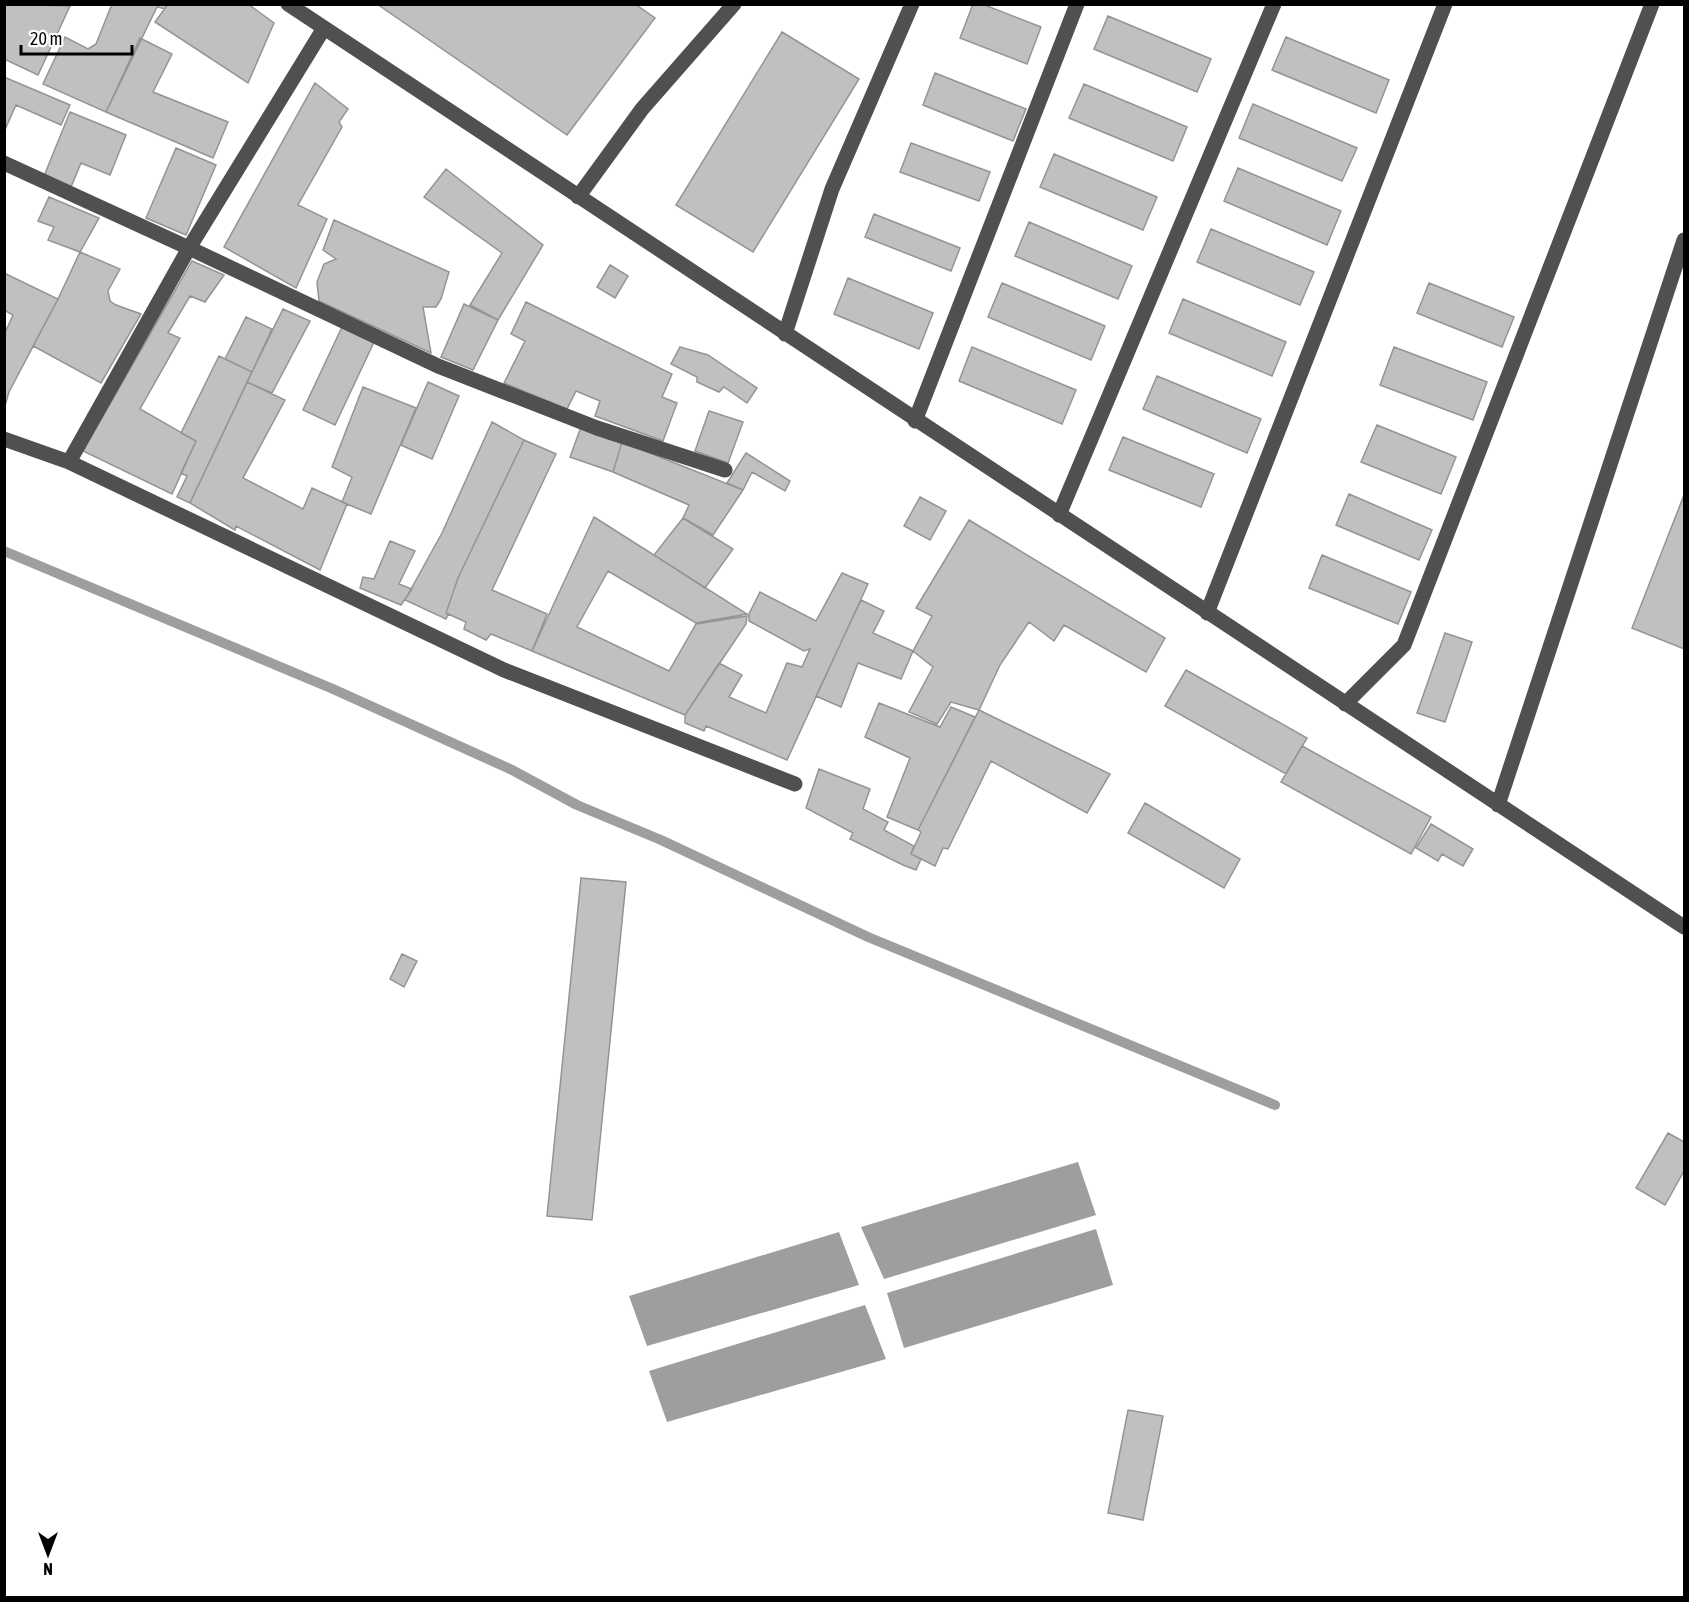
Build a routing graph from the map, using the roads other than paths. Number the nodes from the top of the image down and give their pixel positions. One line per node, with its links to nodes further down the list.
1 (288, 4): 8 (street)
2 (734, 4): 10 (street)
3 (912, 4): 13 (street)
4 (1077, 4): 14 (street)
5 (1274, 4): 18 (street)
6 (1445, 4): 19 (street)
7 (1652, 4): 20 (street)
8 (324, 28): 10 (street); 12 (street)
9 (4, 163): 12 (street)
10 (578, 197): 13 (street)
11 (1684, 240): 22 (street)
12 (189, 248): 16 (street); 17 (street)
13 (785, 334): 14 (street)
14 (915, 420): 18 (street)
15 (4, 439): 16 (street)
16 (69, 462): 21 (street)
17 (725, 470)
18 (1059, 515): 19 (street)
19 (1207, 613): 20 (street)
20 (1345, 704): 22 (street)
21 (795, 784)
22 (1498, 805): 23 (street)
23 (1684, 927)

